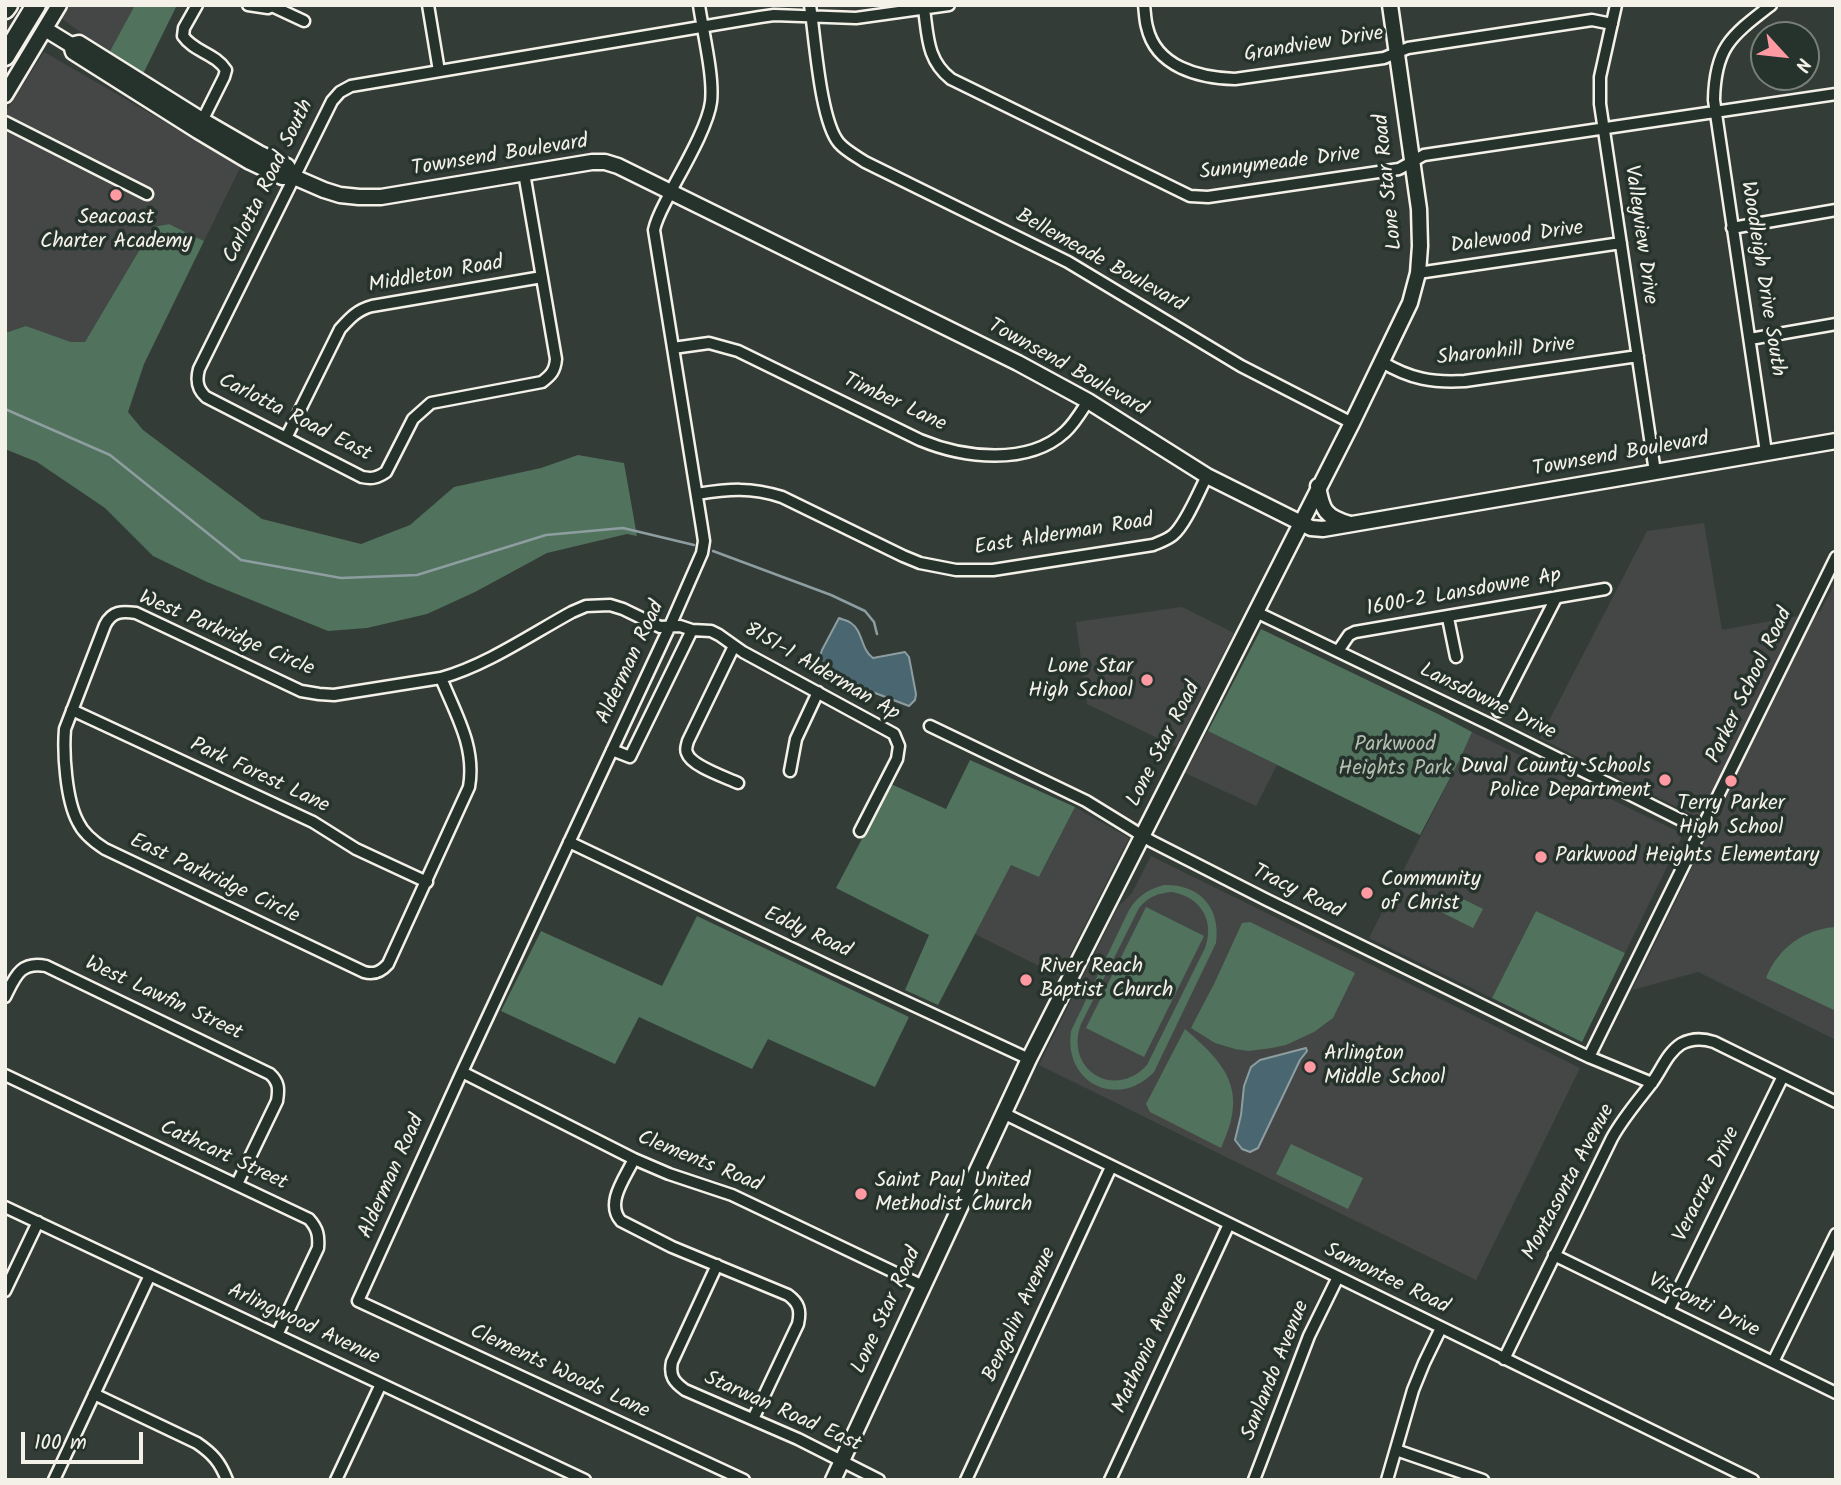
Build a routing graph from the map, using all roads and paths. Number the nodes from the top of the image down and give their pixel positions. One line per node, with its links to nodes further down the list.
1 (36, 5): 21 (highway)
2 (58, 5): 19 (street)
3 (197, 5): 27 (street)
4 (248, 5): 13 (street)
5 (428, 5): 22 (street)
6 (699, 5): 18 (street, Alderman Road)
7 (810, 5): 15 (street)
8 (949, 5): 14 (street, Carlotta Road South)
9 (1144, 5): 20 (street, Grandview Drive)
10 (1390, 5): 20 (street, Lone Star Road)
11 (1616, 5): 17 (street, Valleyview Drive)
12 (1771, 5): 25 (street, Woodleigh Drive South)
13 (275, 6): 16 (street)
14 (924, 9): 15 (street, Carlotta Road South); 29 (street, Sunnymeade Drive)
15 (812, 18): 18 (street, Carlotta Road South); 46 (street, Bellemeade Boulevard)
16 (303, 21)
17 (1612, 24): 20 (street, Grandview Drive); 28 (street, Valleyview Drive)
18 (702, 27): 22 (street, Carlotta Road South); 32 (street, Alderman Road)
19 (45, 29): 24 (street); 27 (street, Townsend Boulevard)
20 (1396, 52): 29 (street, Lone Star Road)
21 (5, 56)
22 (439, 71): 31 (street, Carlotta Road South)
23 (1836, 94): 25 (street, Sunnymeade Drive)
24 (5, 95)
25 (1715, 112): 28 (street, Sunnymeade Drive); 35 (street, Woodleigh Drive South)
26 (5, 122): 33 (street)
27 (200, 125): 31 (street, Townsend Boulevard)
28 (1604, 128): 29 (street, Sunnymeade Drive); 36 (street, Valleyview Drive)
29 (1412, 162): 37 (street, Lone Star Road)
30 (524, 173): 31 (street, Townsend Boulevard); 32 (street, Townsend Boulevard); 38 (street)
31 (294, 177): 44 (street, Carlotta Road South)
32 (671, 191): 41 (street, Alderman Road); 45 (street, Townsend Boulevard)
33 (147, 194)
34 (1836, 210): 35 (street)
35 (1732, 228): 40 (street, Woodleigh Drive South)
36 (1621, 243): 37 (street, Dalewood Drive); 42 (street, Valleyview Drive)
37 (1418, 273): 43 (street, Lone Star Road)
38 (542, 277): 47 (street, Middleton Road); 47 (street, Carlotta Road East)
39 (1836, 324): 40 (street)
40 (1750, 339): 49 (street, Woodleigh Drive South)
41 (673, 348): 45 (street, Timber Lane); 53 (street, Alderman Road)
42 (1638, 356): 43 (street, Sharonhill Drive); 50 (street, Valleyview Drive)
43 (1382, 362): 46 (street, Lone Star Road)
44 (198, 385): 47 (street, Carlotta Road East)
45 (1088, 401): 51 (street, Townsend Boulevard)
46 (1352, 423): 52 (street, Lone Star Road)
47 (286, 438)
48 (1836, 441): 49 (street, Townsend Boulevard)
49 (1766, 453): 50 (street, Townsend Boulevard)
50 (1655, 472): 55 (street, Townsend Boulevard)
51 (1207, 476): 53 (street, East Alderman Road); 54 (street, Townsend Boulevard)
52 (1318, 486): 54 (street, Lone Star Road); 55 (street)
53 (697, 494): 62 (street, Alderman Road)
54 (1300, 524): 55 (street, Townsend Boulevard); 60 (street, Lone Star Road)
55 (1351, 524)
56 (1836, 557): 75 (street, Parker School Road)
57 (1605, 589): 58 (street, 1600-2 Lansdowne Ap)
58 (1556, 598): 61 (street, 1600-2 Lansdowne Ap); 70 (street)
59 (122, 611): 67 (street, West Parkridge Circle); 69 (street, East Parkridge Circle)
60 (1256, 612): 65 (street, Lansdowne Drive); 77 (street, Lone Star Road)
61 (1448, 618): 65 (street, 1600-2 Lansdowne Ap); 66 (street)
62 (670, 626): 63 (street, 8151-1 Alderman Ap); 67 (street, West Parkridge Circle); 72 (street, Alderman Road)
63 (689, 629): 64 (street, 8151-1 Alderman Ap); 72 (street)
64 (734, 646): 68 (street, 8151-1 Alderman Ap); 74 (street)
65 (1338, 651): 75 (street, Lansdowne Drive)
66 (1456, 657)
67 (441, 678): 79 (street)
68 (818, 692): 73 (street); 76 (street, 8151-1 Alderman Ap)
69 (72, 710): 79 (street, Park Forest Lane); 79 (street, East Parkridge Circle)
70 (1498, 711)
71 (930, 726): 77 (street, Tracy Road)
72 (612, 750): 78 (street, Alderman Road)
73 (790, 771)
74 (738, 783)
75 (1701, 830): 81 (street, Parker School Road)
76 (860, 831)
77 (1142, 836): 81 (street, Tracy Road); 82 (street, Lone Star Road)
78 (569, 842): 82 (street, Eddy Road); 83 (street, Alderman Road)
79 (427, 882)
80 (5, 997): 91 (street, West Lawfin Street)
81 (1589, 1058): 86 (street, Tracy Road)
82 (1029, 1059): 88 (street, Lone Star Road)
83 (462, 1072): 89 (street, Clements Road); 102 (street, Alderman Road)
84 (5, 1075): 91 (street, Cathcart Street)
85 (1783, 1076): 86 (street, Montasonta Avenue); 87 (street); 103 (street, Veracruz Drive)
86 (1652, 1083): 96 (street, Montasonta Avenue)
87 (1836, 1102)
88 (1003, 1113): 90 (street, Samontee Road); 100 (street, Lone Star Road)
89 (634, 1159): 97 (street); 100 (street, Clements Road)
90 (1111, 1167): 94 (street, Samontee Road); 121 (street, Bengalin Avenue)
91 (237, 1184): 105 (street, Cathcart Street)
92 (5, 1207): 93 (street, Arlingwood Avenue)
93 (38, 1222): 98 (street, Arlingwood Avenue); 101 (street)
94 (1229, 1224): 99 (street, Samontee Road); 122 (street, Mathonia Avenue)
95 (1836, 1234): 107 (street)
96 (1554, 1255): 103 (street, Visconti Drive); 106 (street, Montasonta Avenue)
97 (717, 1265): 111 (street, Starwan Road East); 111 (street)
98 (150, 1275): 105 (street, Arlingwood Avenue); 110 (street)
99 (1338, 1277): 104 (street, Samontee Road); 123 (street, Sanlando Avenue)
100 (923, 1286): 113 (street, Lone Star Road)
101 (5, 1291)
102 (358, 1301): 118 (street, Clements Woods Lane)
103 (1668, 1311): 107 (street, Visconti Drive)
104 (1441, 1328): 106 (street, Samontee Road); 112 (street)
105 (277, 1335): 108 (street, Arlingwood Avenue)
106 (1504, 1359): 126 (street, Samontee Road)
107 (1773, 1362): 109 (street, Visconti Drive)
108 (381, 1384): 116 (street); 117 (street, Arlingwood Avenue)
109 (1836, 1393)
110 (94, 1394): 114 (street); 115 (street)
111 (753, 1419): 113 (street, Starwan Road East)
112 (1396, 1450): 124 (street); 125 (street)
113 (842, 1460): 119 (street, Lone Star Road); 120 (street, Starwan Road East)
114 (54, 1480)
115 (228, 1480)
116 (336, 1480)
117 (585, 1480)
118 (744, 1480)
119 (833, 1480)
120 (880, 1480)
121 (966, 1480)
122 (1110, 1480)
123 (1254, 1480)
124 (1387, 1480)
125 (1483, 1480)
126 (1753, 1480)

